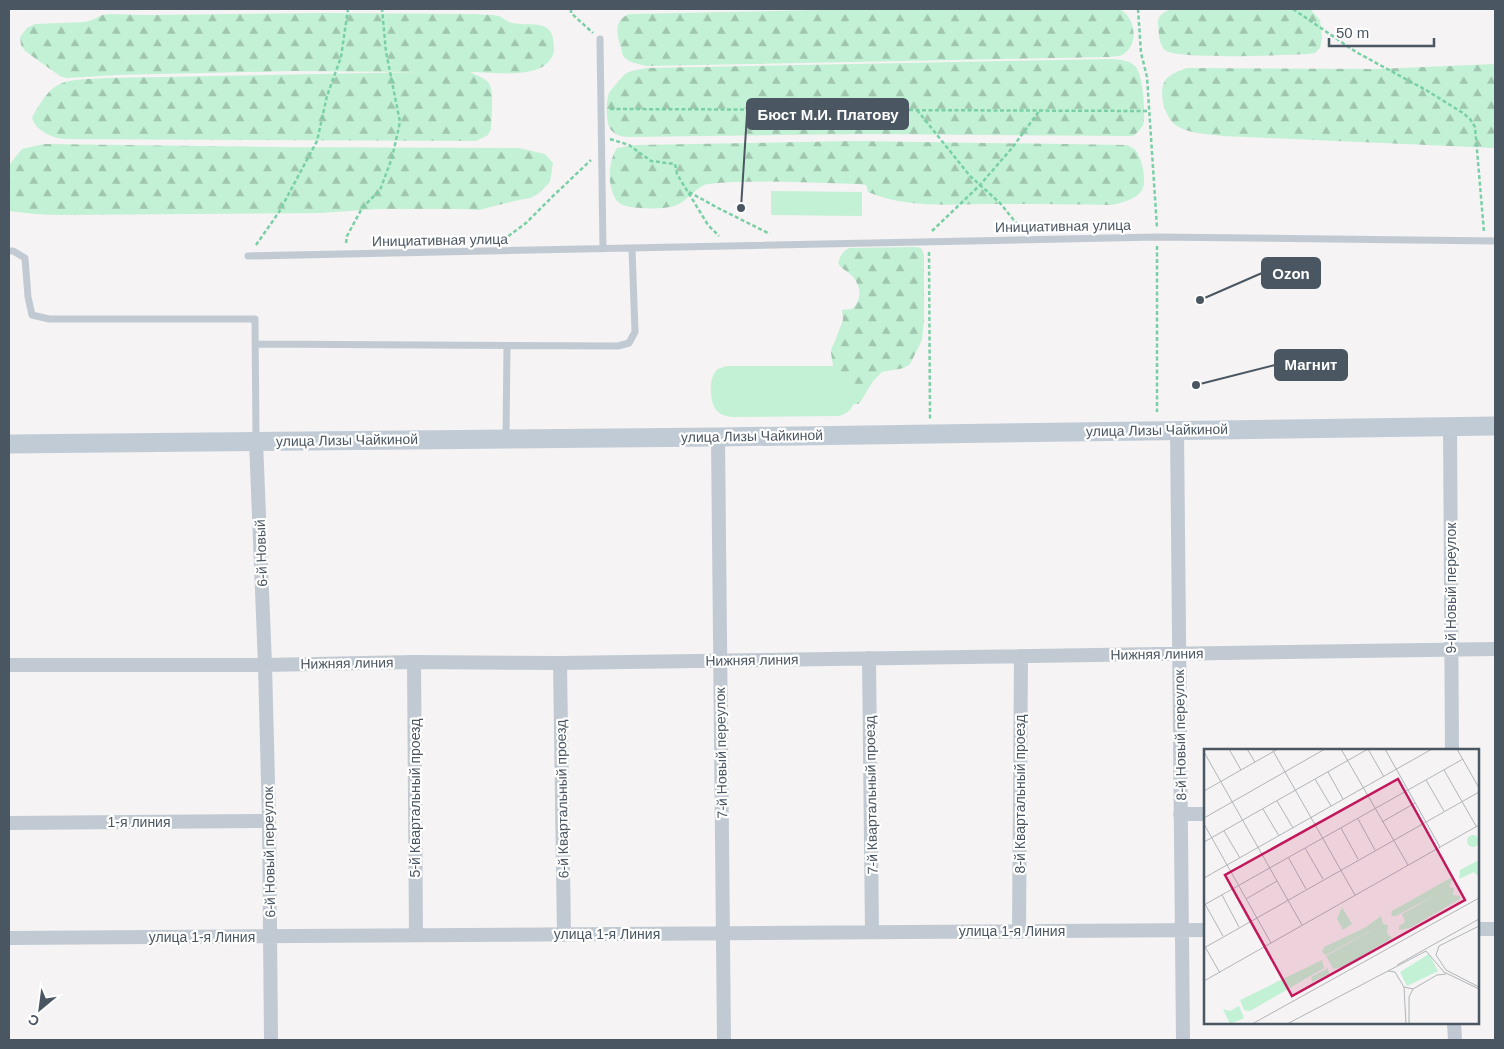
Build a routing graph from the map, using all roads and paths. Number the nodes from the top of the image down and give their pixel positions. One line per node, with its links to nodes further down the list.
1 (348, 9): 28 (path)
2 (382, 9): 27 (path)
3 (571, 9): 6 (path)
4 (1138, 9): 10 (path)
5 (1293, 9): 17 (path)
6 (600, 39): 7 (lane)
7 (601, 109): 8 (path); 11 (lane)
8 (917, 110): 9 (path); 13 (path)
9 (1041, 110): 10 (path); 13 (path)
10 (1149, 110): 15 (path)
11 (601, 137): 12 (lane); 14 (path)
12 (601, 150): 24 (lane); 26 (path)
13 (980, 185): 16 (path); 19 (path)
14 (688, 191): 21 (path); 22 (path)
15 (1157, 237): 16 (lane, Инициативная улица); 17 (lane, Инициативная улица); 31 (path)
16 (1030, 240): 20 (lane, Инициативная улица)
17 (1485, 241): 18 (lane, Инициативная улица)
18 (1495, 241)
19 (920, 242): 20 (lane, Инициативная улица); 21 (lane, Инициативная улица)
20 (929, 242): 35 (path)
21 (793, 245): 22 (lane, Инициативная улица)
22 (729, 246): 23 (lane, Инициативная улица)
23 (632, 248): 24 (lane, Инициативная улица); 30 (lane)
24 (603, 249): 26 (lane, Инициативная улица)
25 (9, 251): 29 (lane)
26 (484, 252): 27 (lane, Инициативная улица)
27 (345, 255): 28 (lane, Инициативная улица)
28 (248, 256)
29 (255, 344): 30 (lane); 38 (lane)
30 (507, 346): 37 (lane)
31 (1157, 412)
32 (1450, 426): 33 (main road, улица Лизы Чайкиной); 34 (main road, улица Лизы Чайкиной); 41 (street, 9-й Новый переулок)
33 (1495, 426)
34 (1177, 430): 35 (main road, улица Лизы Чайкиной); 42 (street, 8-й Новый переулок)
35 (930, 433): 36 (main road, улица Лизы Чайкиной)
36 (718, 437): 37 (main road, улица Лизы Чайкиной); 45 (street, 7-й Новый переулок)
37 (506, 439): 38 (main road, улица Лизы Чайкиной)
38 (256, 441): 39 (main road, улица Лизы Чайкиной); 49 (street, 6-й Новый)
39 (9, 444)
40 (1495, 649): 41 (street, Нижняя линия)
41 (1452, 650): 42 (street, Нижняя линия); 50 (street, 9-й Новый переулок)
42 (1179, 654): 43 (street, Нижняя линия); 51 (street, 8-й Новый переулок)
43 (1021, 656): 44 (street, Нижняя линия); 60 (street, 8-й Квартальный проезд)
44 (869, 658): 45 (street, Нижняя линия); 59 (street, 7-й Квартальный проезд)
45 (720, 660): 47 (street, Нижняя линия); 61 (street, 7-й Новый переулок)
46 (414, 662): 47 (street, Нижняя линия); 49 (street, Нижняя линия); 62 (street, 5-й Квартальный проезд)
47 (560, 663): 63 (street, 6-й Квартальный проезд)
48 (9, 665): 49 (street, Нижняя линия)
49 (265, 665): 53 (street, 6-й Новый переулок)
50 (1452, 749)
51 (1180, 814): 52 (street); 58 (street, 8-й Новый переулок)
52 (1204, 814)
53 (269, 821): 54 (street, 1-я линия); 64 (street, 6-й Новый переулок)
54 (9, 823)
55 (1479, 929): 56 (street)
56 (1495, 929)
57 (1204, 930): 58 (street, улица 1-я Линия)
58 (1182, 931): 60 (street, улица 1-я Линия); 69 (street, 8-й Новый переулок)
59 (872, 932): 60 (street, улица 1-я Линия); 61 (street, улица 1-я Линия)
60 (1019, 932)
61 (722, 933): 63 (street, улица 1-я Линия); 68 (street, 7-й Новый переулок)
62 (416, 935): 63 (street, улица 1-я Линия); 64 (street, улица 1-я Линия)
63 (564, 935)
64 (270, 937): 65 (street, улица 1-я Линия); 67 (street, 6-й Новый переулок)
65 (9, 938)
66 (1454, 1024): 70 (street)
67 (271, 1040)
68 (724, 1040)
69 (1183, 1040)
70 (1455, 1040)

